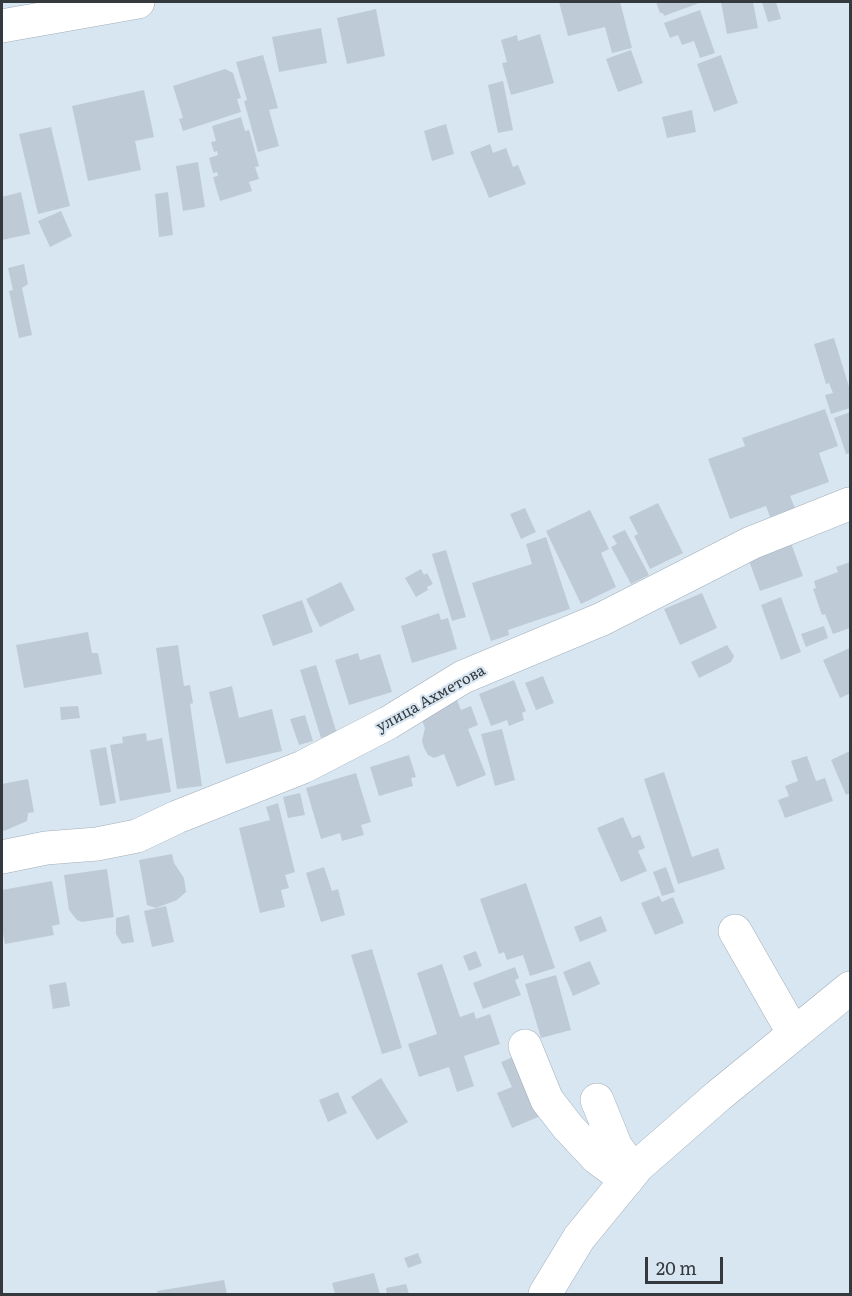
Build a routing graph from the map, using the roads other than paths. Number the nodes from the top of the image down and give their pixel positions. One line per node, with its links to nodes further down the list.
1 (138, 2): 2 (street)
2 (2, 26)
3 (849, 504): 4 (street, улица Ахметова)
4 (2, 857)
5 (735, 931): 7 (street)
6 (850, 988): 7 (street)
7 (794, 1034): 10 (street)
8 (525, 1046): 10 (street)
9 (597, 1100): 10 (street)
10 (631, 1175): 11 (street)
11 (545, 1294)

